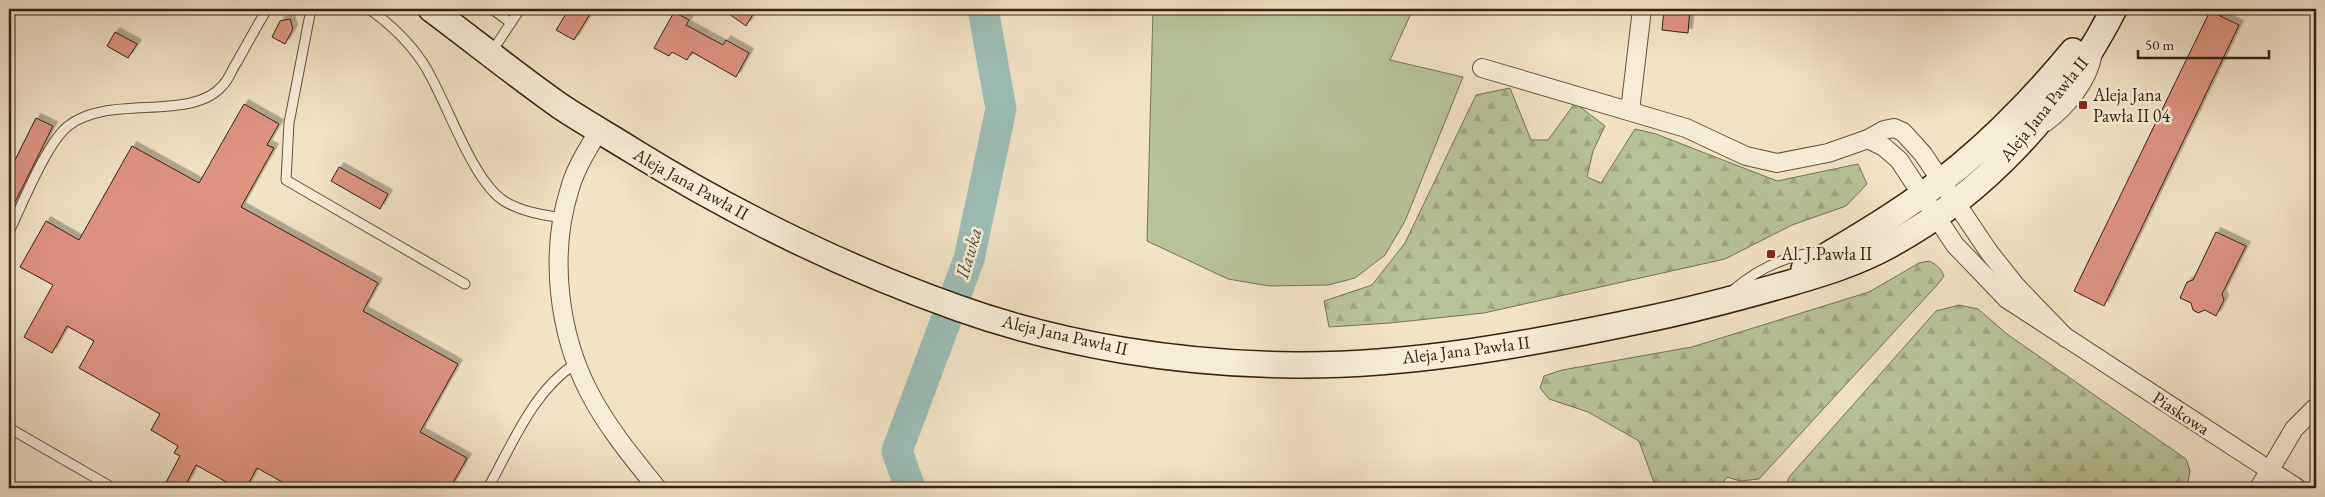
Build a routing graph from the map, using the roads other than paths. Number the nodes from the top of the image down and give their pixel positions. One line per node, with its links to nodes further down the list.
1 (267, 9): 20 (lane)
2 (311, 9): 22 (lane)
3 (369, 9): 19 (lane)
4 (431, 9): 11 (main road, Aleja Jana Pawła II)
5 (492, 9): 10 (lane)
6 (520, 9): 10 (lane)
7 (1642, 9): 13 (street)
8 (2108, 9): 16 (main road, Aleja Jana Pawła II)
9 (2114, 9): 17 (main road, Aleja Jana Pawła II)
10 (511, 23): 11 (lane)
11 (491, 54): 14 (main road, Aleja Jana Pawła II)
12 (1482, 68): 13 (street)
13 (1630, 111): 15 (street)
14 (599, 130): 19 (street); 24 (main road, Aleja Jana Pawła II)
15 (1868, 139): 16 (street); 16 (street)
16 (1932, 187): 17 (street, Piaskowa); 18 (street, Piaskowa); 21 (main road, Aleja Jana Pawła II)
17 (1956, 202): 18 (main road, Aleja Jana Pawła II); 25 (street, Piaskowa)
18 (1936, 217): 23 (main road, Aleja Jana Pawła II); 25 (street, Piaskowa)
19 (563, 218): 26 (street)
20 (9, 232)
21 (1837, 249): 23 (main road, Aleja Jana Pawła II); 24 (lane)
22 (466, 284)
23 (1773, 288): 24 (main road, Aleja Jana Pawła II)
24 (1716, 305)
25 (2066, 338): 29 (street, Piaskowa)
26 (575, 364): 31 (lane); 32 (street)
27 (2316, 407): 29 (street)
28 (9, 428): 30 (lane)
29 (2270, 471): 33 (street); 34 (street, Piaskowa)
30 (113, 488)
31 (488, 488)
32 (657, 488)
33 (2260, 488)
34 (2297, 488)

